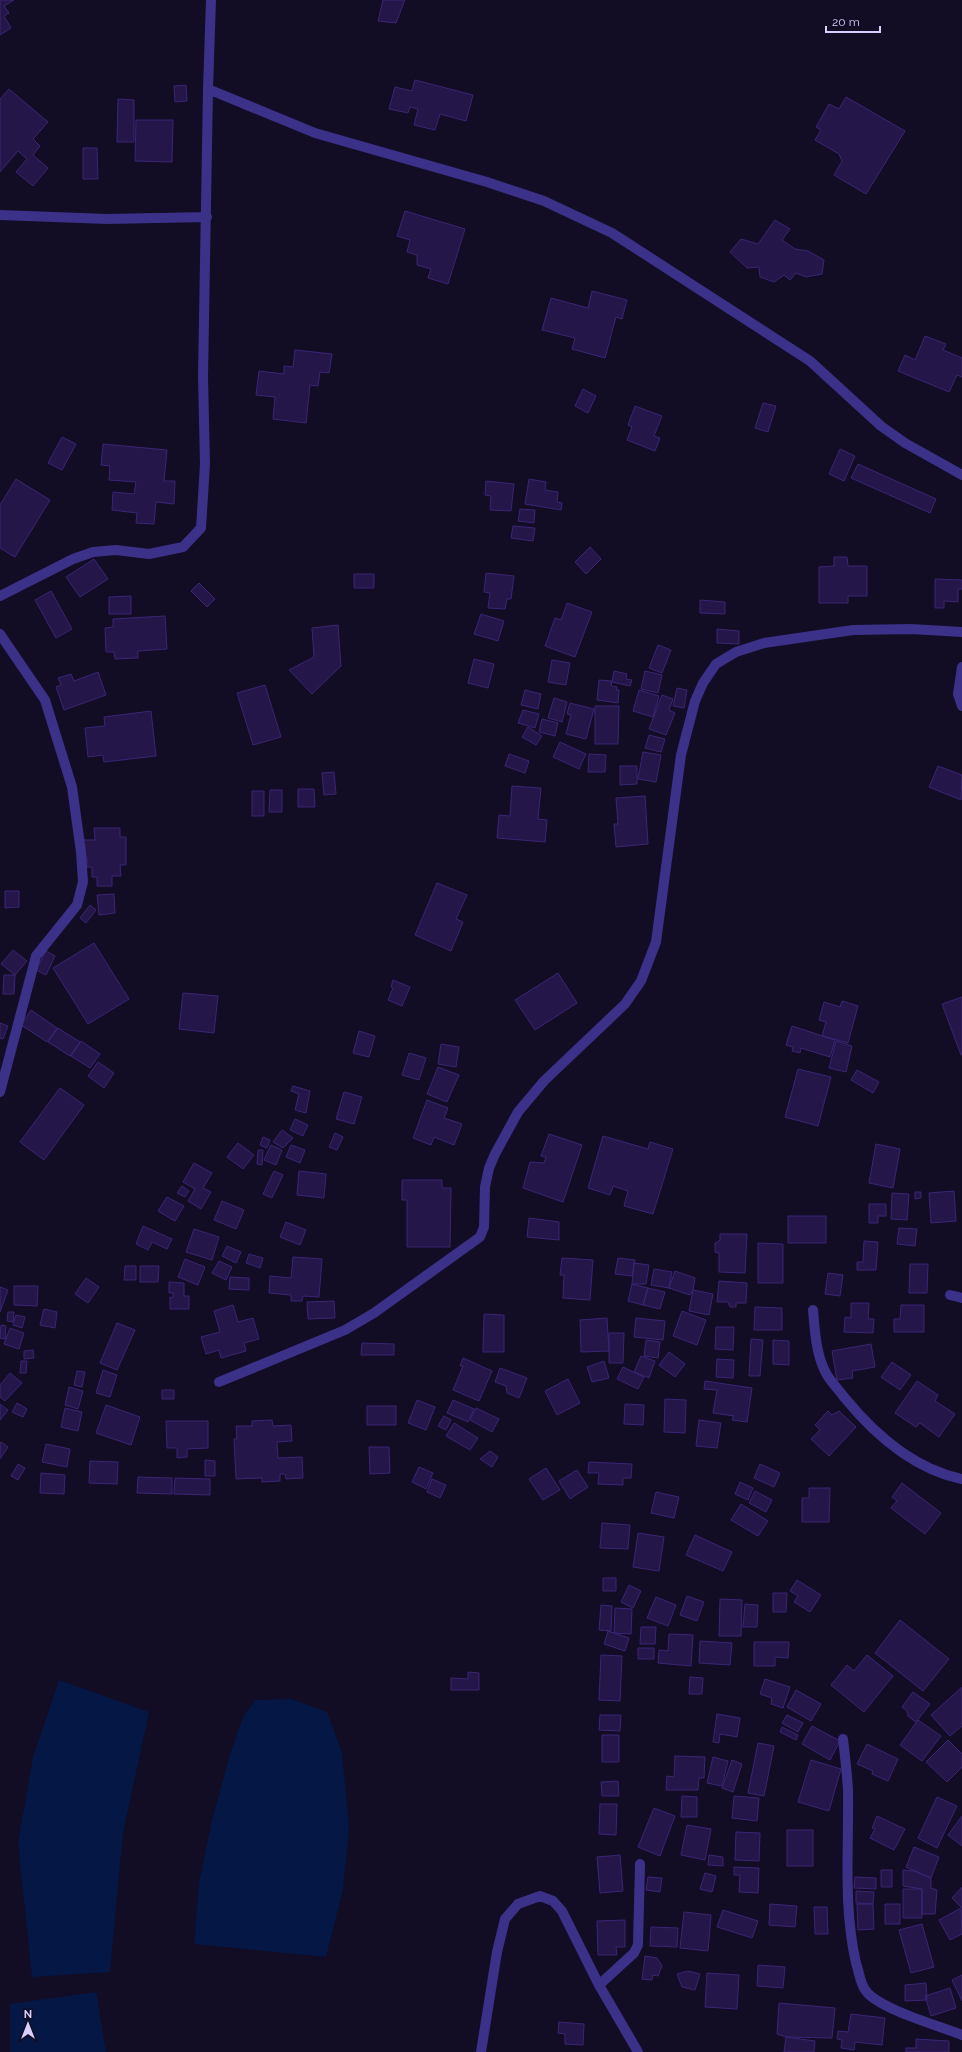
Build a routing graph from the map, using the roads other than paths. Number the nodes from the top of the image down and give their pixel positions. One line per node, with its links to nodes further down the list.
1 (211, 0): 2 (street)
2 (208, 89): 4 (street); 5 (street)
3 (0, 215): 4 (street)
4 (207, 217): 6 (street)
5 (962, 475)
6 (0, 596)
7 (962, 632): 15 (street)
8 (0, 634): 11 (street)
9 (962, 667): 10 (street)
10 (962, 706)
11 (0, 1092)
12 (950, 1295): 13 (street)
13 (962, 1298)
14 (812, 1310): 16 (street)
15 (219, 1382)
16 (962, 1479)
17 (843, 1739): 20 (street)
18 (640, 1864): 19 (street)
19 (599, 1985): 21 (street); 22 (street)
20 (962, 2035)
21 (481, 2052)
22 (638, 2052)

